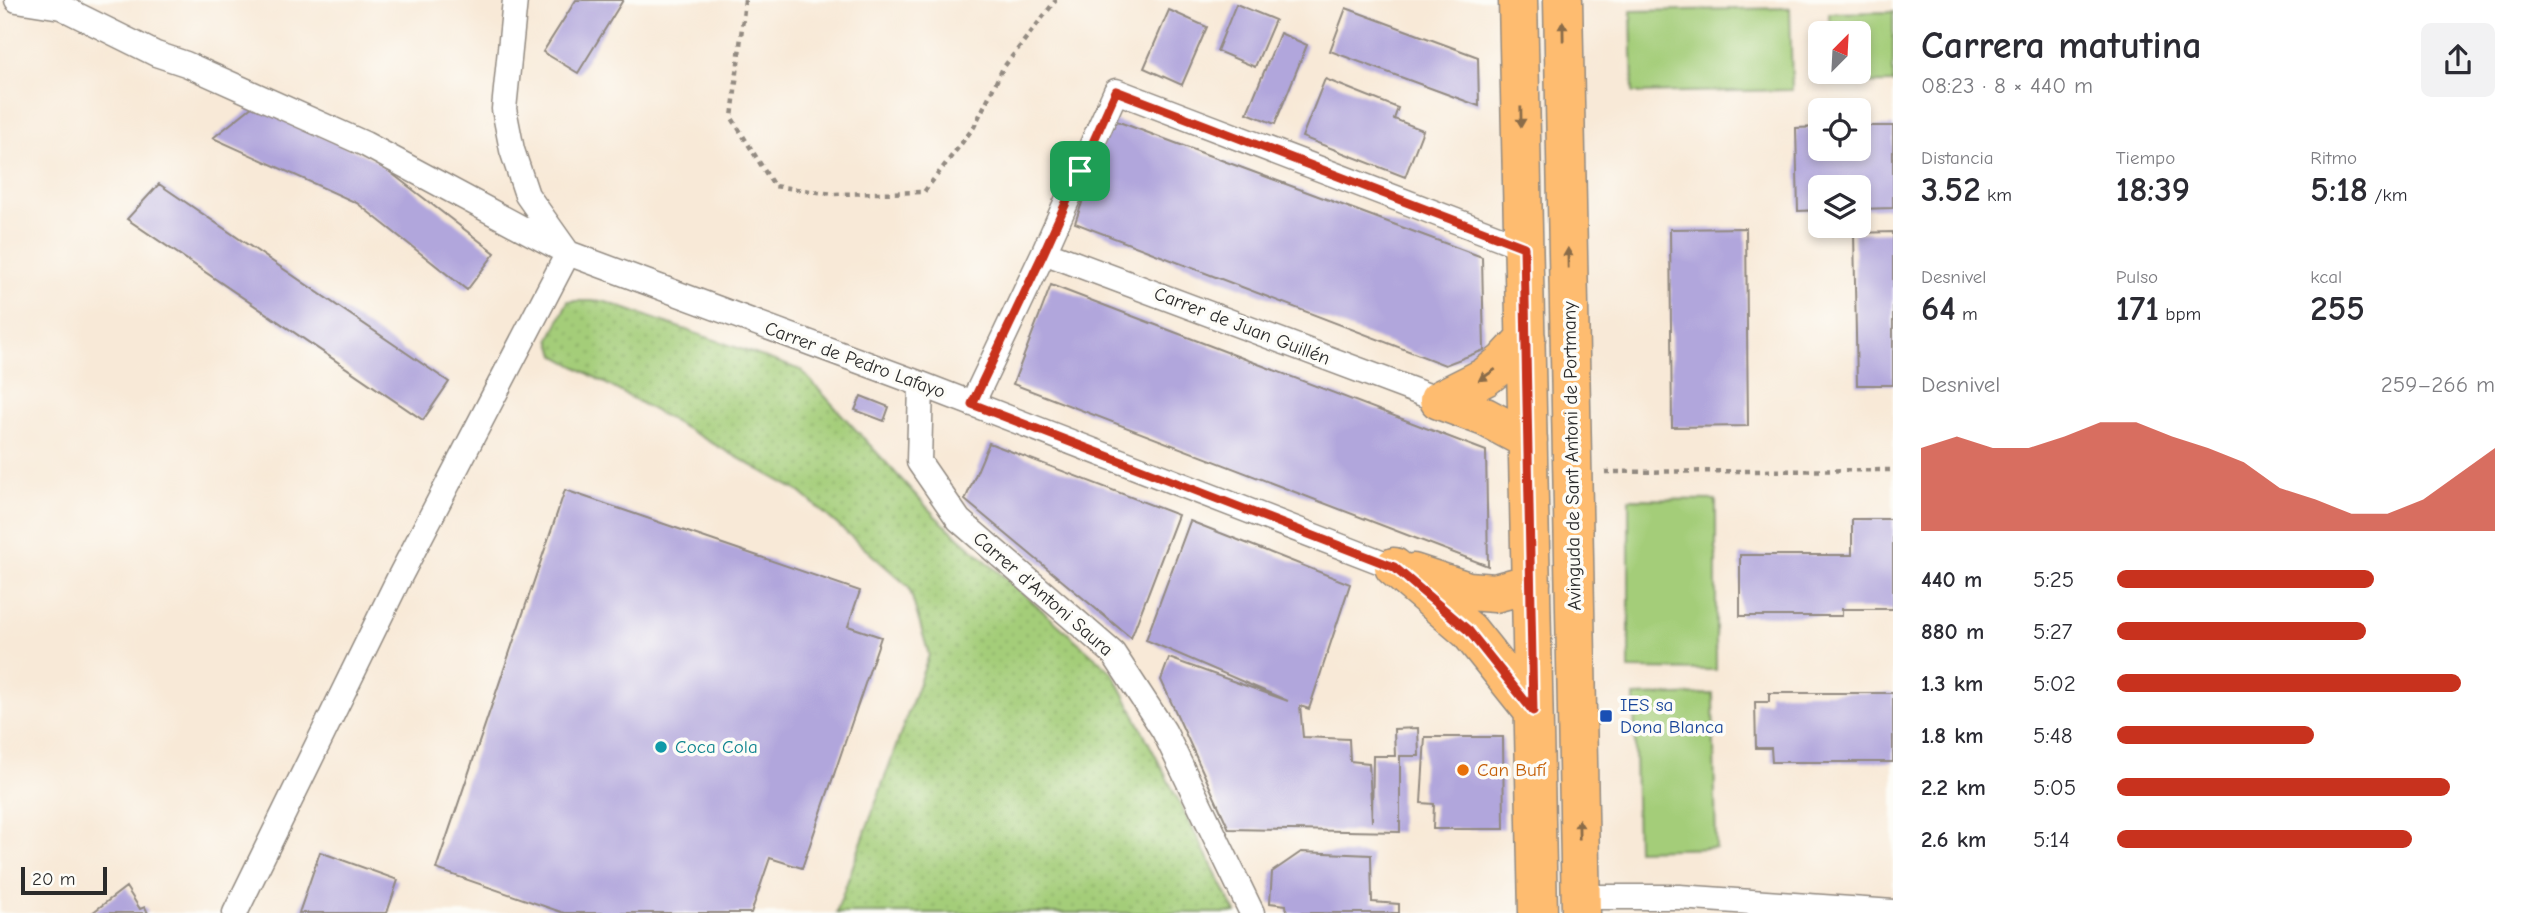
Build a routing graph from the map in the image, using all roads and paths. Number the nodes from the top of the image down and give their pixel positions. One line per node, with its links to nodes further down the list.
1 (17, 0): 9 (street, Carrer de Pedro Lafayo)
2 (515, 0): 9 (street)
3 (745, 0): 4 (path)
4 (1056, 0)
5 (1518, 0): 7 (main road, one-way to 7)
6 (1563, 0): 20 (main road, Avinguda de Sant Antoni de Portmany, one-way to 6)
7 (1524, 247): 8 (street); 10 (main road)
8 (1044, 252): 12 (street, Carrer de Juan Guillén); 13 (street)
9 (568, 253): 11 (street, Carrer de Pedro Lafayo); 22 (street)
10 (1526, 338): 12 (main road, one-way to 12); 14 (main road)
11 (921, 384): 13 (street, Carrer de Pedro Lafayo); 23 (street, Carrer d'Antoni Saura)
12 (1439, 400): 14 (main road)
13 (972, 404): 17 (street, Carrer de Pedro Lafayo)
14 (1528, 440): 18 (main road)
15 (1605, 459): 16 (path)
16 (1893, 470)
17 (1394, 567): 18 (main road); 19 (main road)
18 (1531, 583): 19 (main road)
19 (1533, 711): 24 (main road)
20 (1581, 905): 21 (street)
21 (1893, 912)
22 (235, 913)
23 (1252, 913)
24 (1538, 913)

